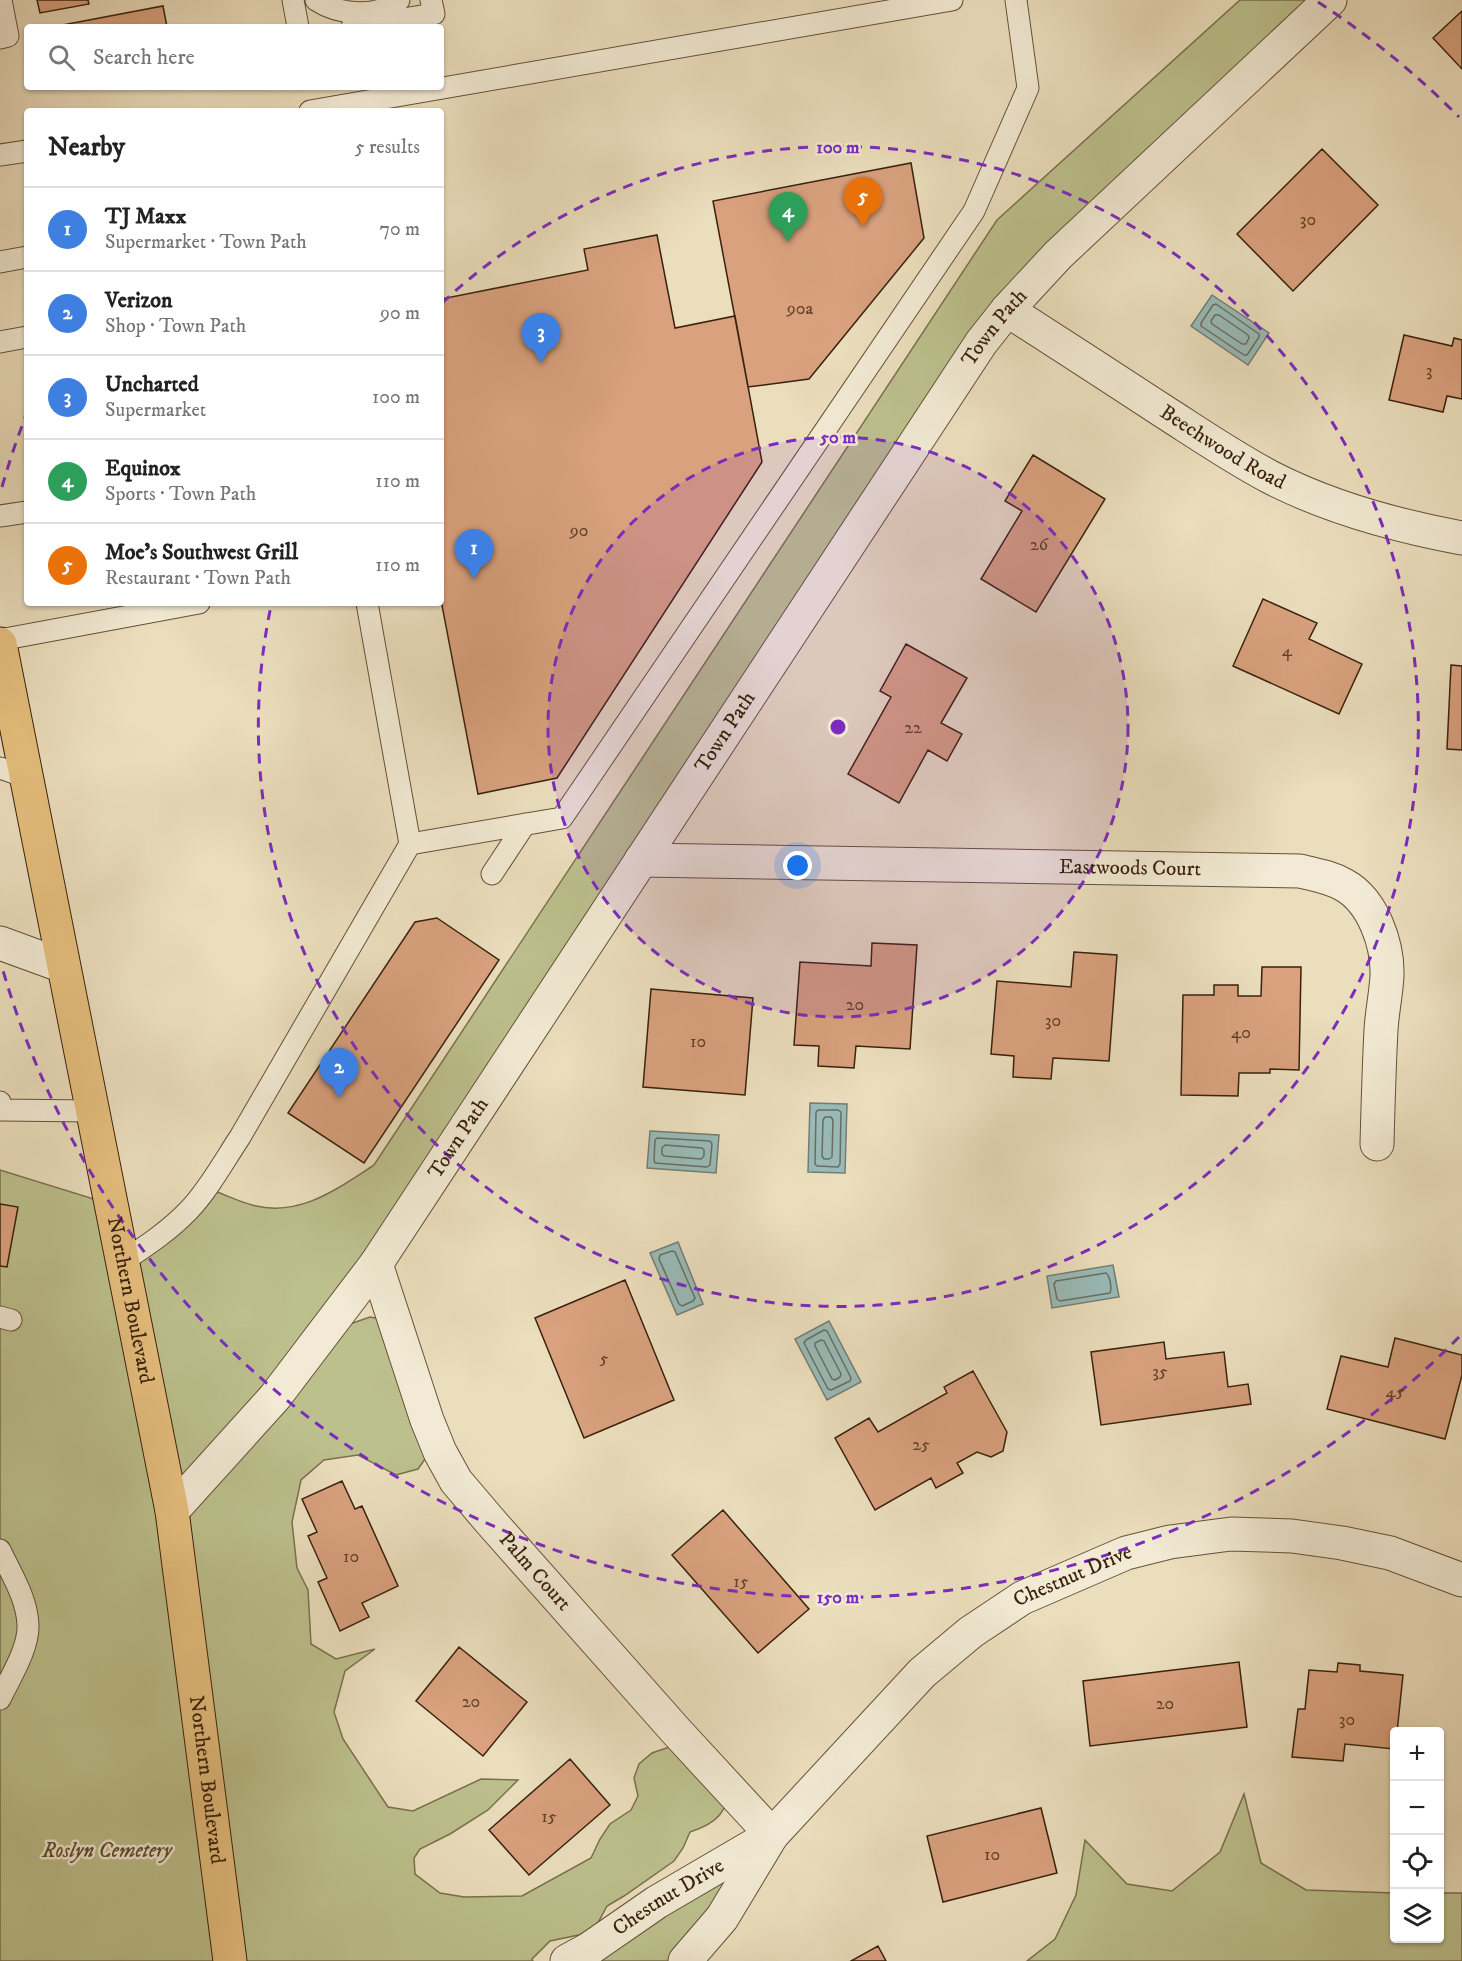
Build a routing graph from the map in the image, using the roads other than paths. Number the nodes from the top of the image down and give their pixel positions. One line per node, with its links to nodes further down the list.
1 (1, 0): 11 (lane)
2 (293, 0): 9 (lane)
3 (316, 0): 4 (lane)
4 (399, 0)
5 (432, 0): 10 (lane)
6 (952, 0): 12 (lane)
7 (1016, 0): 29 (lane)
8 (1330, 0): 19 (street, Town Path)
9 (297, 24)
10 (371, 24)
11 (0, 38)
12 (444, 88)
13 (431, 90): 14 (lane)
14 (327, 108)
15 (24, 151): 16 (lane)
16 (0, 155)
17 (24, 258): 18 (lane)
18 (0, 262)
19 (1006, 310): 24 (street, Beechwood Road); 31 (street, Town Path)
20 (24, 338): 21 (lane)
21 (0, 342)
22 (24, 512): 23 (lane)
23 (0, 516)
24 (1462, 538)
25 (185, 606): 27 (lane)
26 (368, 606): 30 (lane)
27 (0, 642): 28 (main road, Northern Boulevard)
28 (13, 772): 34 (main road, Northern Boulevard)
29 (525, 824): 30 (lane); 32 (lane)
30 (410, 844): 38 (lane)
31 (641, 861): 37 (street, Eastwoods Court); 39 (street, Town Path)
32 (492, 874)
33 (0, 943): 34 (street)
34 (63, 966): 36 (main road, Northern Boulevard)
35 (0, 1102): 36 (lane)
36 (91, 1111): 38 (main road, Northern Boulevard)
37 (1377, 1144)
38 (122, 1262): 40 (main road, Northern Boulevard)
39 (376, 1264): 40 (street, Town Path); 44 (street, Palm Court)
40 (172, 1511): 45 (main road, Northern Boulevard)
41 (0, 1550): 43 (lane)
42 (1462, 1580): 44 (street, Chestnut Drive)
43 (0, 1699)
44 (772, 1835): 46 (street, Chestnut Drive); 47 (street, Chestnut Drive)
45 (230, 1961)
46 (567, 1961)
47 (685, 1961)

